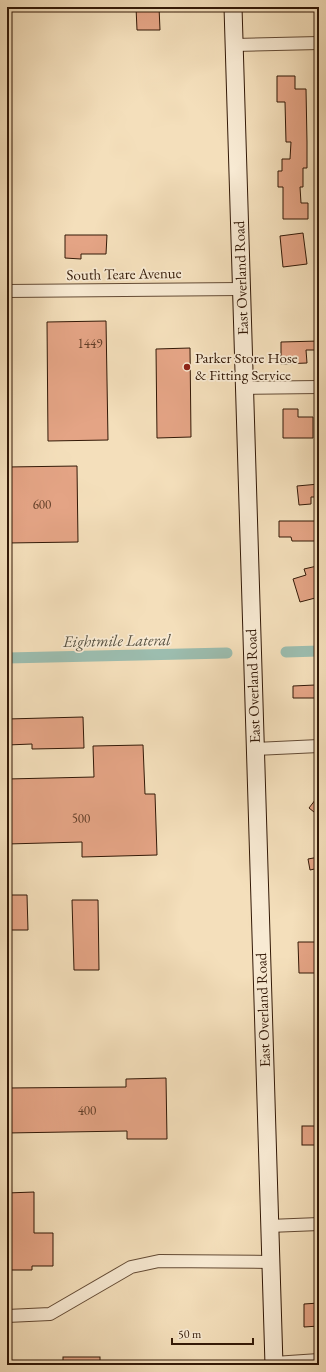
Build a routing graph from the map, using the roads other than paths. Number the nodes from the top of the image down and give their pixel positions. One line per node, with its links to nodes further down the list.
1 (233, 7): 3 (main road, East Overland Road)
2 (319, 43): 3 (street)
3 (234, 45): 4 (main road, East Overland Road)
4 (241, 288): 5 (street, South Teare Avenue); 7 (main road, East Overland Road)
5 (7, 291)
6 (319, 387): 7 (street)
7 (244, 388): 9 (main road, East Overland Road)
8 (319, 746): 9 (street)
9 (255, 749): 11 (main road, East Overland Road)
10 (319, 1224): 11 (street)
11 (269, 1226): 12 (main road, East Overland Road)
12 (271, 1262): 13 (street); 15 (main road, East Overland Road)
13 (7, 1316)
14 (319, 1360): 15 (street)
15 (274, 1364)

